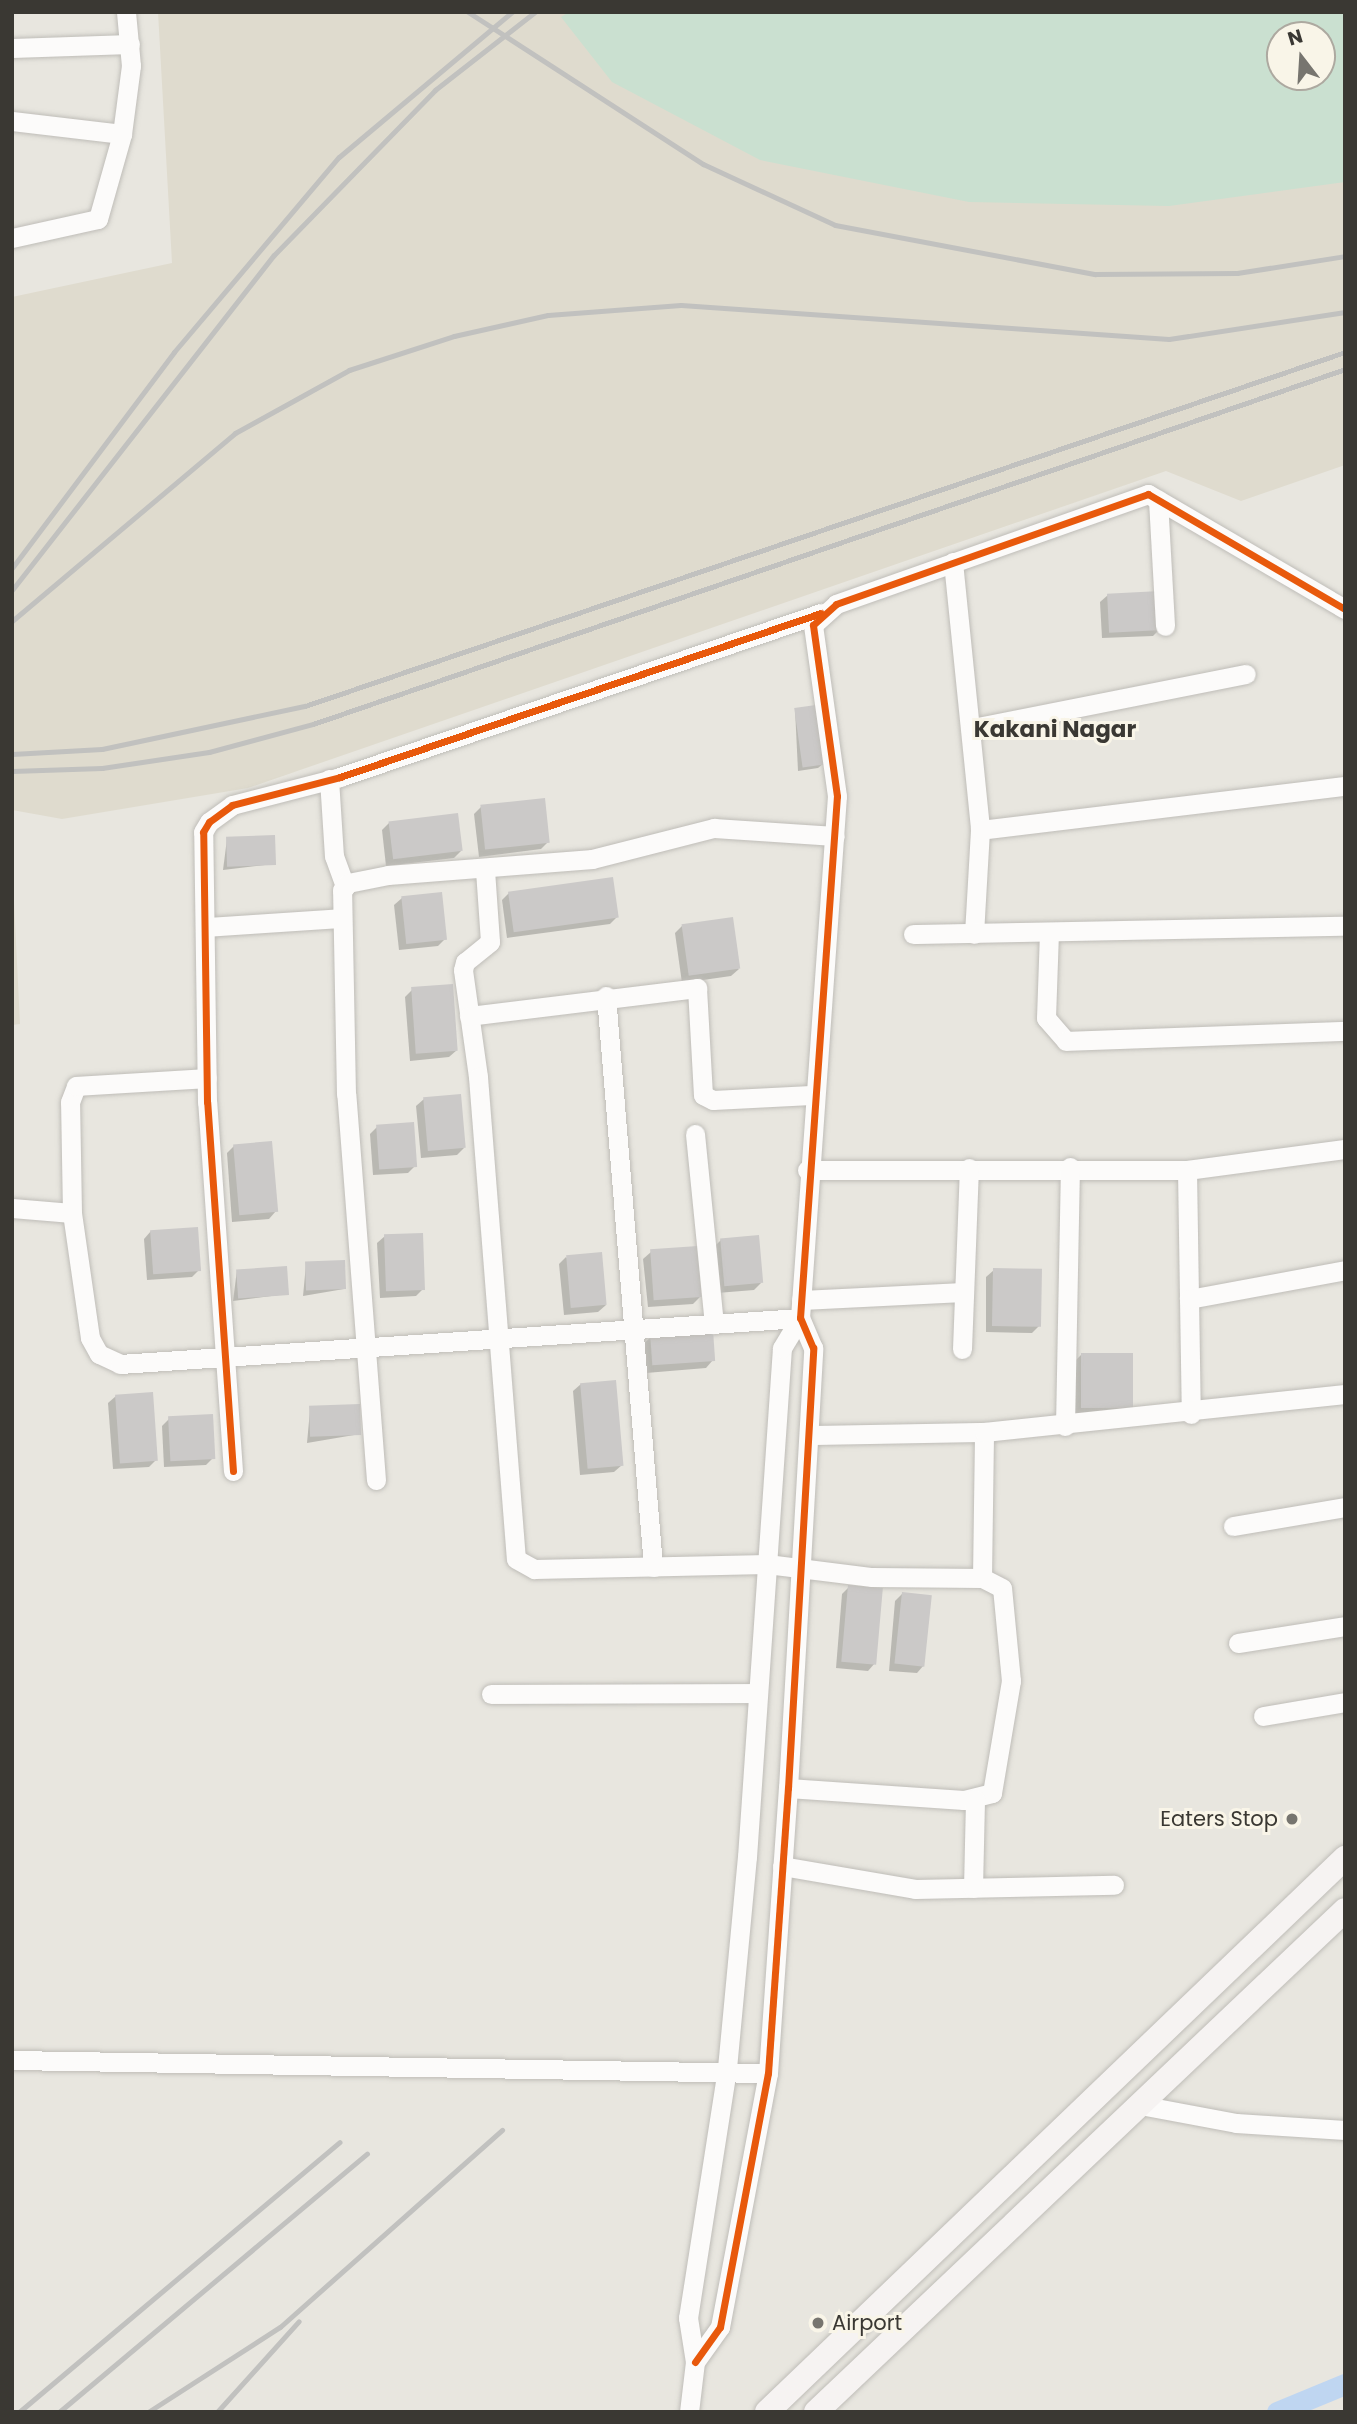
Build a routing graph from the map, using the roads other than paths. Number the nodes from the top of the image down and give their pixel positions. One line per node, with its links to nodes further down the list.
1 (126, 12): 2 (street)
2 (131, 44): 3 (street); 5 (street)
3 (12, 48)
4 (12, 121): 5 (street)
5 (122, 134): 6 (street)
6 (12, 238)
7 (1158, 500): 8 (street); 9 (street); 11 (street)
8 (953, 562): 10 (street); 13 (street)
9 (1345, 610)
10 (821, 613): 14 (street); 17 (street)
11 (1165, 626)
12 (1246, 674): 13 (street)
13 (973, 728): 16 (street)
14 (329, 779): 19 (street); 22 (street)
15 (1345, 786): 16 (street)
16 (980, 830): 25 (street)
17 (835, 836): 18 (street); 30 (street)
18 (485, 870): 19 (street); 27 (street)
19 (345, 887): 20 (street)
20 (342, 918): 22 (street); 47 (street)
21 (1345, 926): 23 (street)
22 (206, 928): 29 (street)
23 (1049, 932): 25 (street); 28 (street)
24 (913, 934): 25 (street)
25 (974, 934)
26 (606, 996): 27 (street); 30 (street); 44 (street)
27 (469, 1016): 45 (street)
28 (1345, 1031)
29 (207, 1078): 38 (street); 48 (street)
30 (811, 1095): 35 (street)
31 (695, 1134): 43 (street)
32 (1345, 1149): 36 (street)
33 (1070, 1167): 34 (street); 36 (street); 51 (street)
34 (969, 1168): 35 (street); 40 (street)
35 (807, 1170): 42 (street)
36 (1187, 1170): 41 (street)
37 (12, 1208): 38 (street)
38 (72, 1213): 48 (street)
39 (1345, 1270): 41 (street)
40 (964, 1292): 42 (street); 46 (street)
41 (1189, 1298): 50 (street)
42 (800, 1309): 43 (street); 53 (street); 58 (street)
43 (714, 1324): 44 (street)
44 (634, 1328): 45 (street); 60 (street)
45 (500, 1338): 47 (street); 60 (street)
46 (962, 1349)
47 (364, 1350): 48 (street); 55 (street)
48 (225, 1361): 54 (street)
49 (1345, 1394): 50 (street)
50 (1191, 1414): 51 (street)
51 (1065, 1426): 52 (street)
52 (984, 1432): 53 (street); 61 (street)
53 (810, 1435): 59 (street)
54 (233, 1471)
55 (376, 1480)
56 (1345, 1507): 57 (street)
57 (1233, 1526)
58 (767, 1564): 59 (street); 60 (street); 64 (street)
59 (799, 1566): 61 (street); 68 (street)
60 (653, 1567)
61 (982, 1578): 69 (street)
62 (1345, 1626): 63 (street)
63 (1238, 1643)
64 (758, 1693): 65 (street); 76 (street)
65 (491, 1694)
66 (1345, 1702): 67 (street)
67 (1263, 1716)
68 (788, 1788): 69 (street); 71 (street)
69 (975, 1799): 73 (street)
70 (1345, 1858): 82 (main road)
71 (782, 1866): 73 (street); 77 (street)
72 (1114, 1885): 73 (street)
73 (973, 1888)
74 (1345, 1910): 78 (main road)
75 (12, 2060): 76 (street)
76 (727, 2068): 77 (street); 80 (street)
77 (768, 2073): 80 (street)
78 (1140, 2105): 79 (street); 83 (main road)
79 (1345, 2130)
80 (695, 2362): 81 (street)
81 (689, 2412)
82 (767, 2412)
83 (816, 2412)

